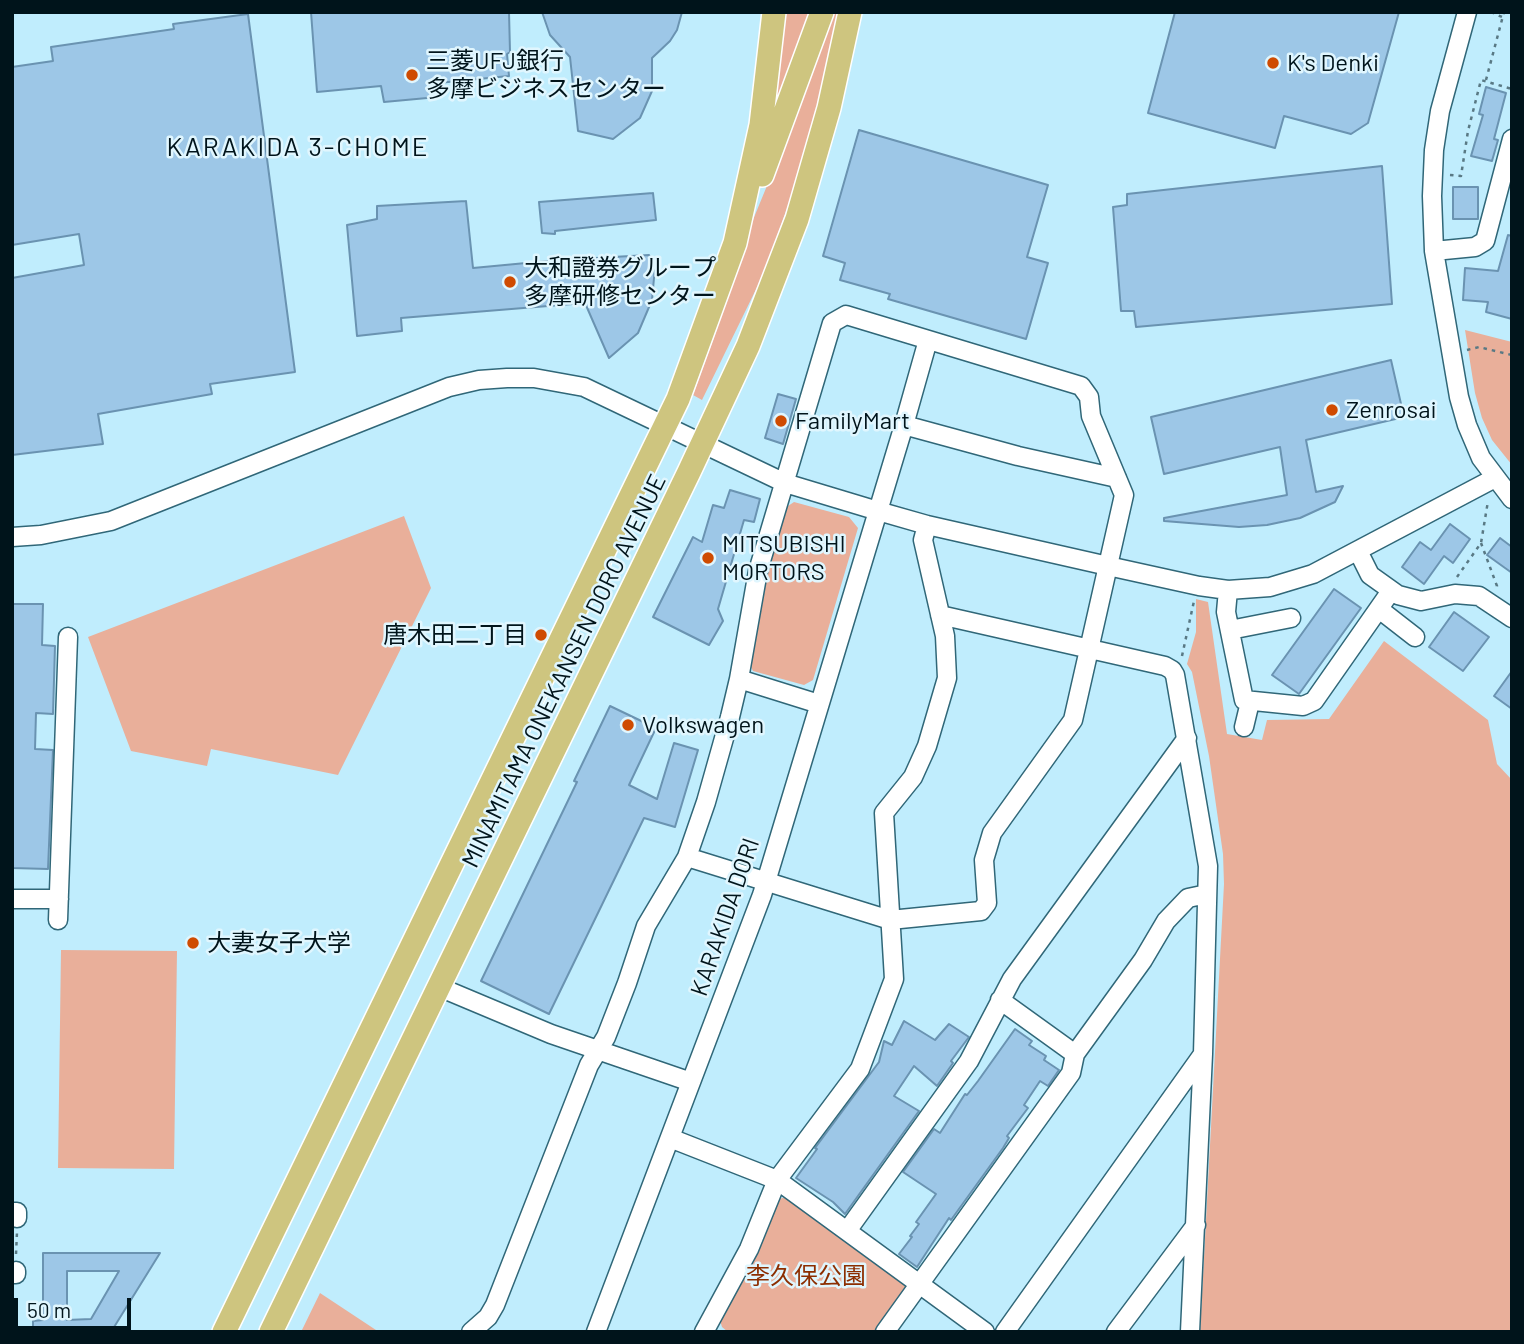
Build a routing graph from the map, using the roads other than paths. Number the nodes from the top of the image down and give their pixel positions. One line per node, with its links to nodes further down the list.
1 (774, 12): 6 (main road, MINAMITAMA ONEKANSEN DORO AVENUE)
2 (822, 12): 6 (main road)
3 (850, 12): 11 (main road, MINAMITAMA ONEKANSEN DORO AVENUE)
4 (1467, 12): 7 (street)
5 (1512, 139): 7 (street)
6 (735, 243): 9 (main road, MINAMITAMA ONEKANSEN DORO AVENUE)
7 (1434, 251): 13 (street)
8 (928, 340): 10 (street, KARAKIDA DORI); 12 (street); 14 (street)
9 (666, 425): 11 (street); 18 (street); 56 (main road, MINAMITAMA ONEKANSEN DORO AVENUE)
10 (904, 425): 12 (street); 16 (street, KARAKIDA DORI)
11 (703, 443): 14 (street); 43 (main road, MINAMITAMA ONEKANSEN DORO AVENUE)
12 (1117, 478): 20 (street)
13 (1495, 478): 15 (street); 19 (street)
14 (785, 483): 16 (street); 31 (street)
15 (1512, 499)
16 (878, 511): 17 (street); 33 (street, KARAKIDA DORI)
17 (927, 525): 20 (street); 24 (street)
18 (12, 537)
19 (1358, 551): 21 (street); 22 (street)
20 (1108, 566): 21 (street); 30 (street)
21 (1228, 590): 27 (street)
22 (1391, 591): 23 (street); 26 (street)
23 (1378, 609): 29 (street); 32 (street)
24 (940, 615): 30 (street); 41 (street)
25 (1290, 618): 27 (street)
26 (1512, 618)
27 (1230, 631): 32 (street)
28 (68, 636): 40 (street)
29 (1415, 637)
30 (1089, 649): 35 (street); 41 (street)
31 (739, 678): 33 (street); 36 (street)
32 (1250, 702): 34 (street)
33 (820, 704): 37 (street, KARAKIDA DORI)
34 (1244, 727)
35 (1187, 738): 38 (street); 44 (street)
36 (687, 857): 37 (street); 45 (street)
37 (766, 880): 41 (street); 48 (street, KARAKIDA DORI)
38 (1207, 894): 46 (street); 47 (street)
39 (12, 899): 40 (street)
40 (59, 899): 42 (street)
41 (890, 919): 50 (street)
42 (58, 920)
43 (439, 987): 45 (street); 57 (main road, MINAMITAMA ONEKANSEN DORO AVENUE)
44 (1000, 1000): 46 (street); 52 (street)
45 (598, 1049): 48 (street); 54 (street)
46 (1075, 1054): 53 (street)
47 (1203, 1054): 51 (street); 61 (street)
48 (691, 1082): 49 (street, KARAKIDA DORI)
49 (670, 1138): 50 (street); 58 (street, KARAKIDA DORI)
50 (777, 1180): 52 (street); 55 (street)
51 (1196, 1225): 62 (street); 63 (street)
52 (847, 1231): 53 (street)
53 (919, 1284): 59 (street); 60 (street)
54 (480, 1330)
55 (708, 1330)
56 (224, 1332)
57 (271, 1332)
58 (596, 1332)
59 (885, 1332)
60 (985, 1332)
61 (1005, 1332)
62 (1116, 1332)
63 (1190, 1332)

